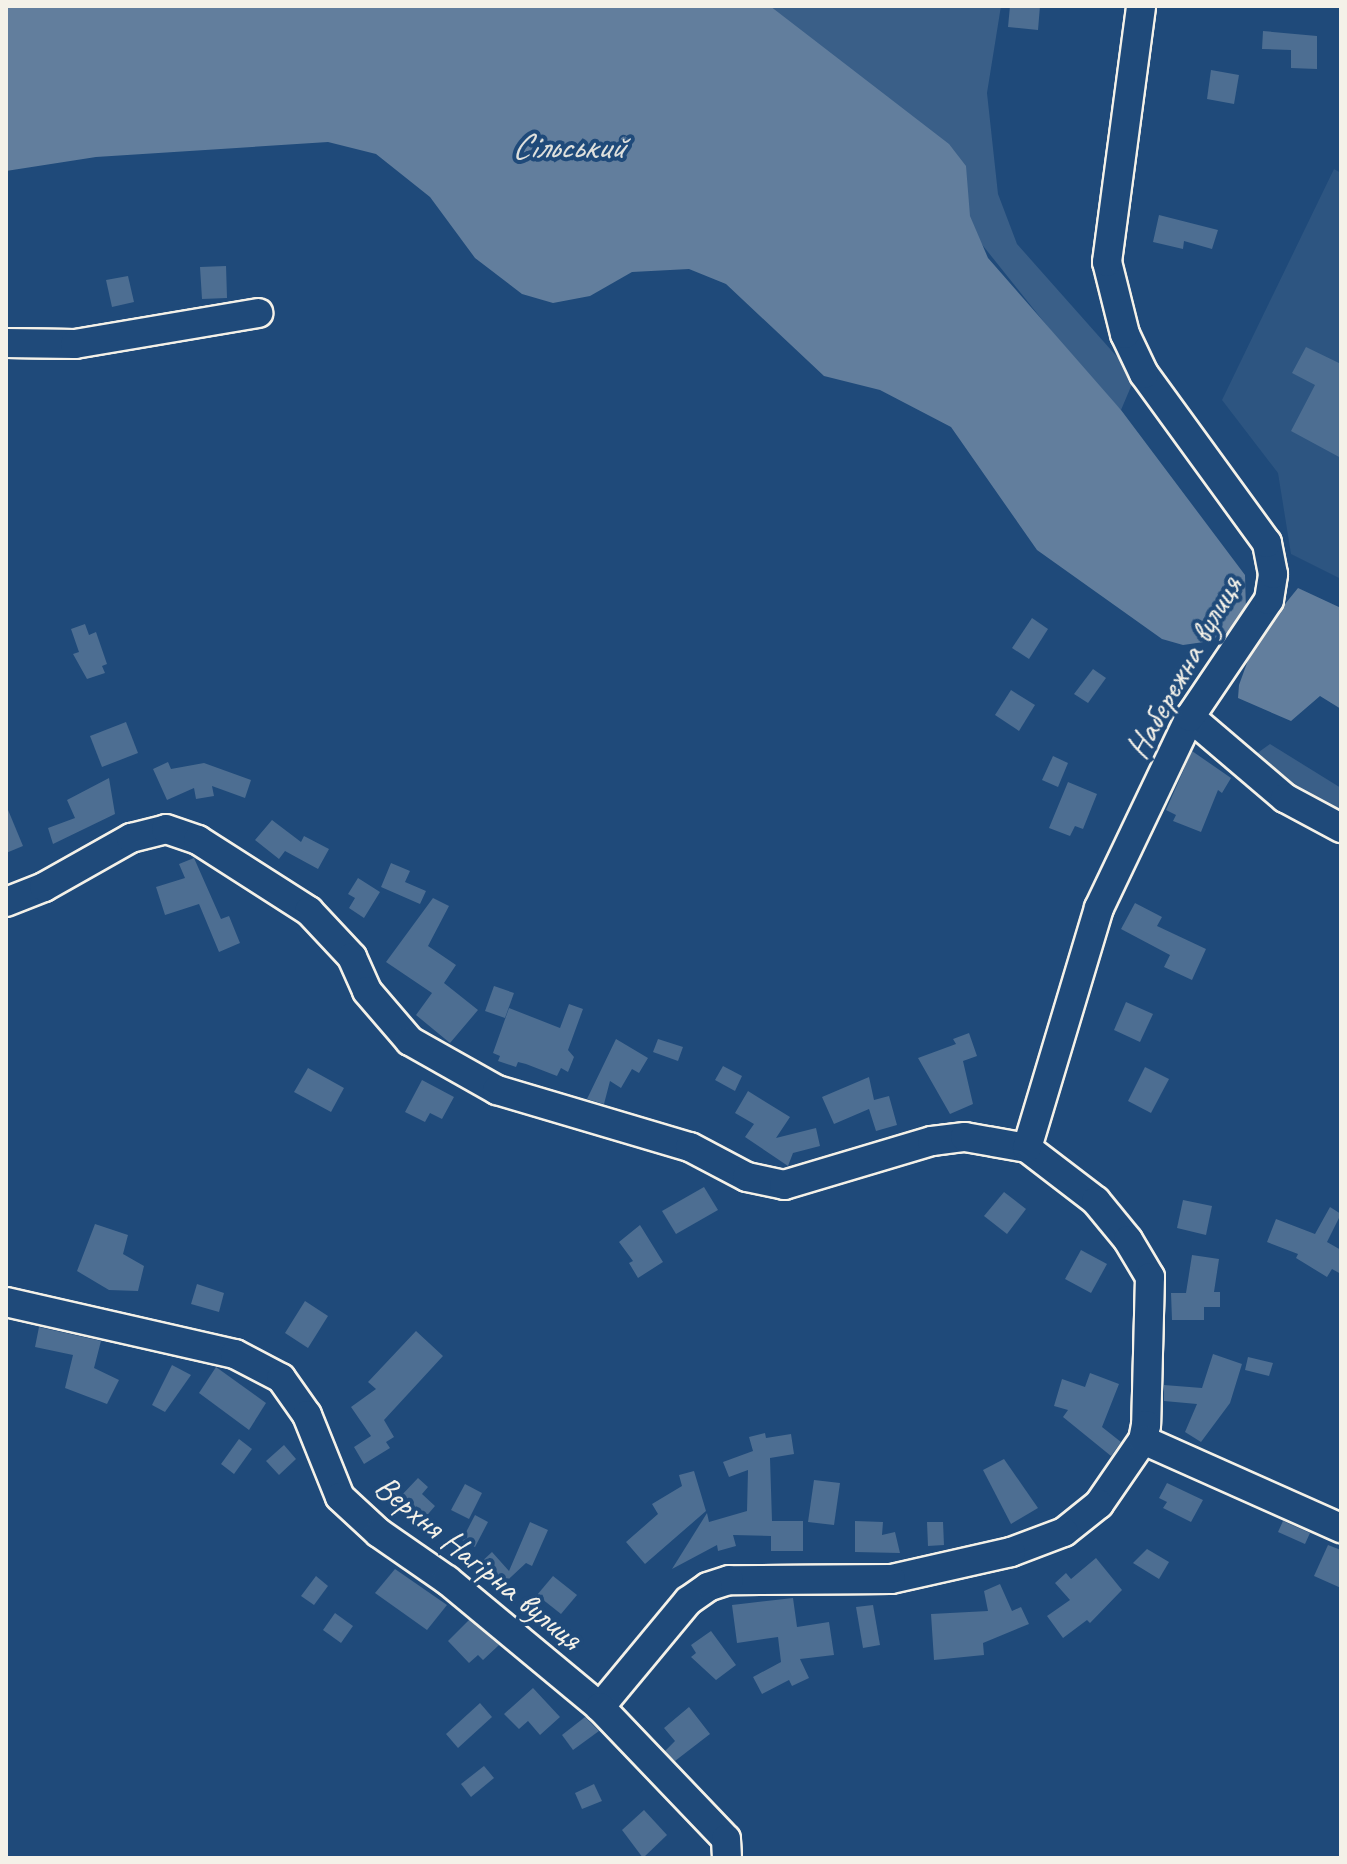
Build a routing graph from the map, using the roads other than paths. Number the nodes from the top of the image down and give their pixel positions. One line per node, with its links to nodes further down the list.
1 (1141, 6): 4 (street, Набережна вулиця)
2 (258, 313): 3 (street)
3 (6, 343)
4 (1190, 717): 5 (street); 7 (street, Набережна вулиця)
5 (1341, 828)
6 (6, 902): 7 (street)
7 (1027, 1148): 9 (street)
8 (6, 1302): 11 (street, Верхня Нагірна вулиця)
9 (1143, 1440): 10 (street); 11 (street)
10 (1341, 1528)
11 (600, 1707): 12 (street, Верхня Нагірна вулиця)
12 (727, 1858)

